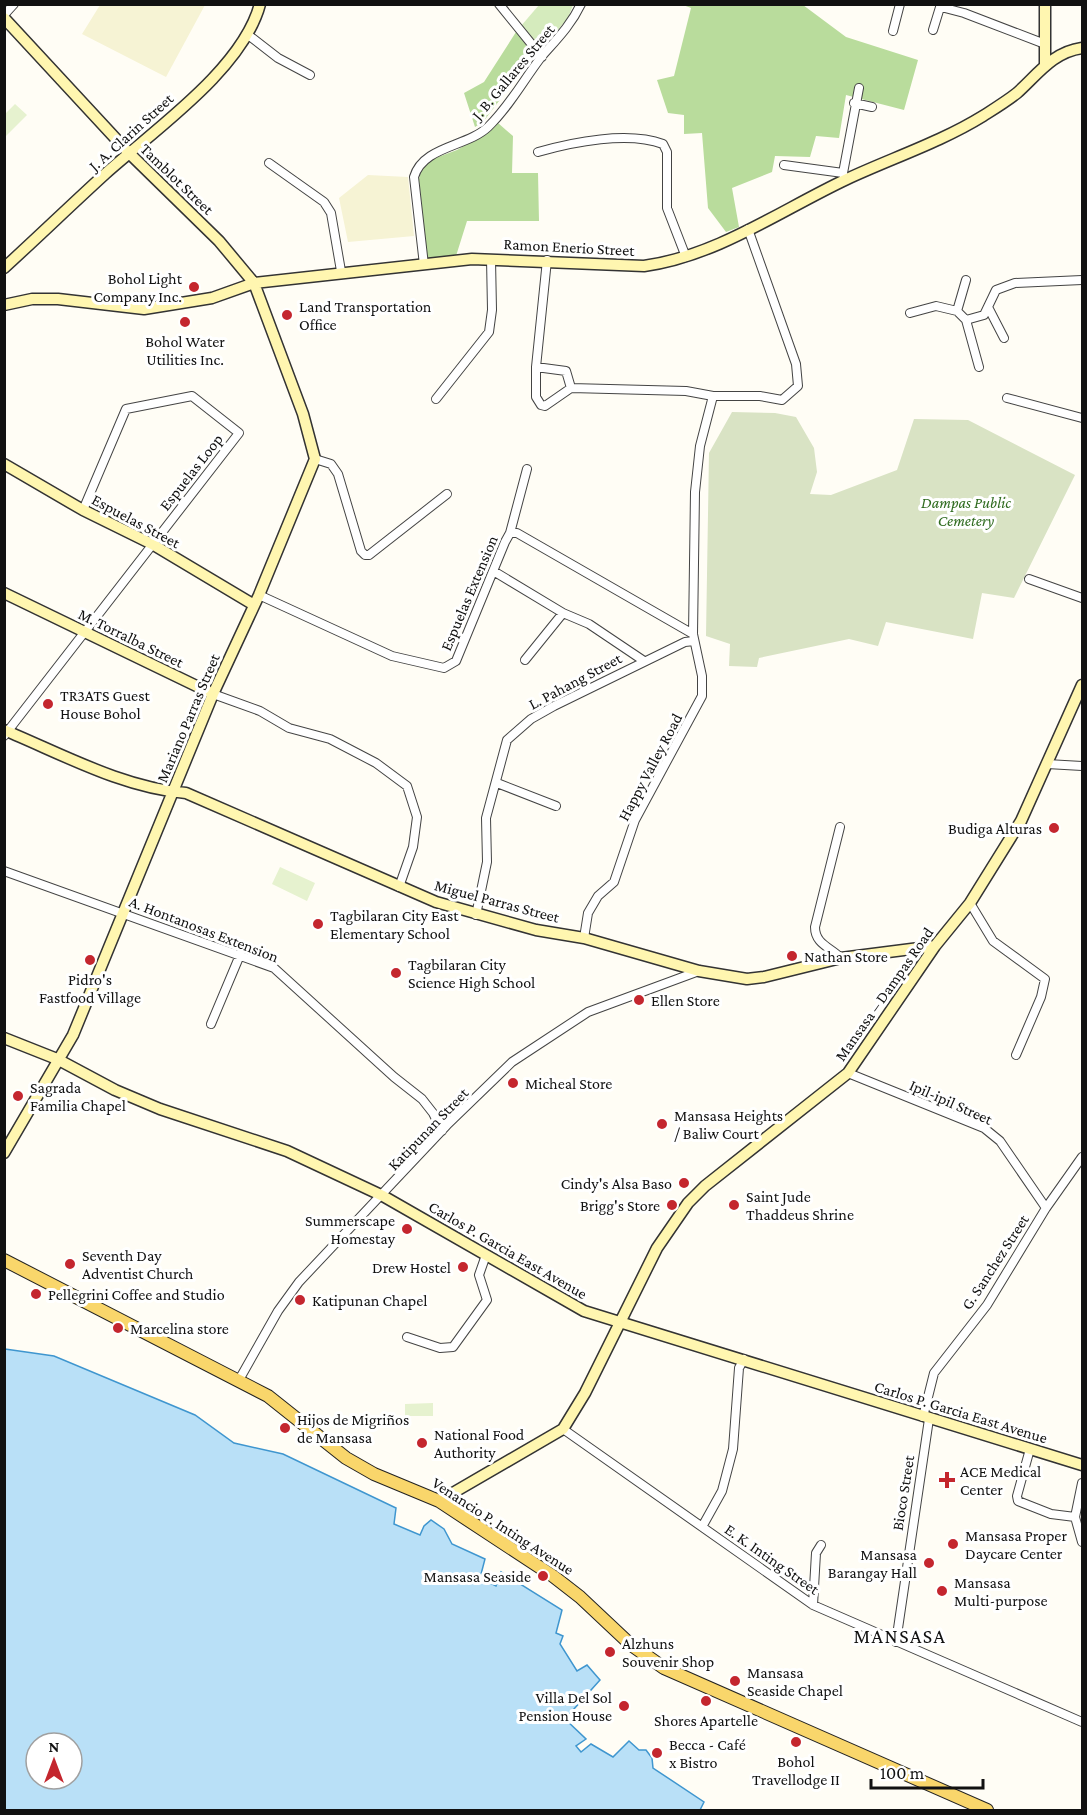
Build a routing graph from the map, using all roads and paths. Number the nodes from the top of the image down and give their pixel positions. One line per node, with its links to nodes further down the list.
1 (14, 4): 8 (street)
2 (260, 4): 11 (main road, J. A. Clarin Street)
3 (499, 4): 14 (street)
4 (581, 4): 14 (street, J. B. Gallares Street)
5 (900, 4): 10 (street)
6 (1045, 4): 12 (main road)
7 (941, 6): 9 (street); 12 (street)
8 (4, 16): 21 (main road, Tamblot Street)
9 (933, 30)
10 (893, 31)
11 (248, 34): 16 (street); 21 (main road, J. A. Clarin Street)
12 (1045, 44): 15 (main road)
13 (1083, 48): 15 (main road, Ramon Enerio Street)
14 (542, 57): 30 (street, J. B. Gallares Street)
15 (1045, 64): 24 (main road, Ramon Enerio Street)
16 (310, 75)
17 (859, 88): 18 (street)
18 (854, 103): 19 (street); 24 (street)
19 (872, 107)
20 (538, 152): 26 (street)
21 (129, 153): 29 (main road, J. A. Clarin Street); 34 (main road, Tamblot Street)
22 (269, 163): 31 (street)
23 (784, 165): 24 (street)
24 (844, 176): 25 (main road, Ramon Enerio Street)
25 (748, 229): 26 (main road, Ramon Enerio Street); 44 (street)
26 (686, 257): 28 (main road, Ramon Enerio Street)
27 (490, 258): 28 (main road, Ramon Enerio Street); 30 (main road, Ramon Enerio Street); 46 (street)
28 (547, 260): 41 (street)
29 (5, 265)
30 (424, 265): 31 (main road, Ramon Enerio Street)
31 (341, 272): 34 (main road, Ramon Enerio Street)
32 (966, 280): 37 (street)
33 (1083, 280): 36 (street)
34 (254, 283): 35 (main road, Ramon Enerio Street); 48 (main road)
35 (4, 305)
36 (988, 307): 39 (street); 40 (street)
37 (957, 311): 38 (street); 39 (street)
38 (910, 313)
39 (966, 320): 42 (street)
40 (1004, 338)
41 (536, 367): 43 (street); 43 (street)
42 (979, 367)
43 (571, 388): 44 (street)
44 (713, 396): 62 (street, Happy Valley Road)
45 (1007, 398): 47 (street)
46 (436, 399)
47 (1083, 418)
48 (315, 459): 51 (street); 59 (main road, Mariano Parras Street)
49 (5, 466): 52 (main road, Espuelas Street)
50 (527, 469): 53 (street)
51 (447, 494)
52 (83, 510): 54 (main road, Espuelas Street); 54 (street, Espuelas Loop)
53 (510, 533): 55 (street, Espuelas Extension); 62 (street, Espuelas Extension)
54 (152, 544): 59 (main road, Espuelas Street); 61 (street)
55 (495, 572): 59 (street, Espuelas Extension); 60 (street)
56 (1029, 579): 58 (street)
57 (4, 593): 61 (main road, M. Torralba Street)
58 (1083, 598)
59 (257, 600): 66 (main road, Mariano Parras Street)
60 (563, 613): 63 (street); 64 (street)
61 (84, 632): 66 (main road, M. Torralba Street); 67 (street)
62 (693, 637): 64 (street, L. Pahang Street); 79 (street, Happy Valley Road)
63 (525, 660)
64 (644, 661): 70 (street, L. Pahang Street)
65 (1083, 685): 68 (main road, Mansasa – Dampas Road)
66 (213, 694): 71 (main road, Mariano Parras Street); 75 (street, M. Torralba Street)
67 (5, 732): 71 (main road, Miguel Parras Street)
68 (1047, 764): 69 (street); 76 (main road, Mansasa – Dampas Road)
69 (1083, 766)
70 (497, 783): 72 (street); 78 (street, L. Pahang Street)
71 (173, 792): 75 (main road, Miguel Parras Street); 77 (main road, Mariano Parras Street)
72 (556, 806)
73 (840, 827): 82 (street)
74 (4, 871): 77 (street, A. Hontanosas Extension)
75 (399, 887): 78 (main road, Miguel Parras Street)
76 (970, 903): 80 (main road, Mansasa – Dampas Road); 86 (street)
77 (123, 912): 81 (street, A. Hontanosas Extension); 87 (main road, Mariano Parras Street)
78 (476, 915): 79 (main road, Miguel Parras Street)
79 (584, 938): 83 (main road, Miguel Parras Street)
80 (935, 946): 82 (main road, Miguel Parras Street); 88 (main road, Mansasa – Dampas Road)
81 (240, 955): 84 (street); 89 (street, A. Hontanosas Extension)
82 (841, 958): 83 (main road, Miguel Parras Street)
83 (699, 971): 89 (street, Katipunan Street)
84 (211, 1024)
85 (4, 1038): 87 (main road, Carlos P. Garcia East Avenue)
86 (1016, 1055)
87 (57, 1059): 90 (main road, Mariano Parras Street); 92 (main road, Carlos P. Garcia East Avenue)
88 (848, 1073): 93 (street, Ipil-ipil Street); 96 (main road, Mansasa – Dampas Road)
89 (442, 1131): 92 (street, Katipunan Street)
90 (4, 1153)
91 (1083, 1157): 93 (street, G. Sanchez Street)
92 (383, 1196): 94 (main road, Carlos P. Garcia East Avenue); 99 (street, Katipunan Street)
93 (1046, 1208): 100 (street, G. Sanchez Street)
94 (486, 1256): 96 (main road, Carlos P. Garcia East Avenue); 97 (street)
95 (4, 1260): 99 (main road, Venancio P. Inting Avenue)
96 (621, 1322): 98 (main road, Carlos P. Garcia East Avenue); 101 (main road, Mansasa – Dampas Road)
97 (407, 1337)
98 (744, 1359): 100 (main road, Carlos P. Garcia East Avenue); 107 (street)
99 (239, 1380): 105 (main road, Venancio P. Inting Avenue)
100 (926, 1418): 102 (main road, Carlos P. Garcia East Avenue); 111 (street, Bioco Street)
101 (563, 1429): 105 (main road, Mansasa – Dampas Road); 107 (street, E. K. Inting Street)
102 (1030, 1449): 103 (main road, Carlos P. Garcia East Avenue); 106 (street)
103 (1083, 1465)
104 (1083, 1483): 106 (street)
105 (439, 1501): 113 (main road, Venancio P. Inting Avenue)
106 (1075, 1517): 108 (street)
107 (702, 1527): 110 (street, E. K. Inting Street)
108 (1083, 1542)
109 (821, 1545): 110 (street)
110 (813, 1605): 111 (street, E. K. Inting Street)
111 (896, 1642): 112 (street, E. K. Inting Street)
112 (1083, 1722)
113 (987, 1810)

